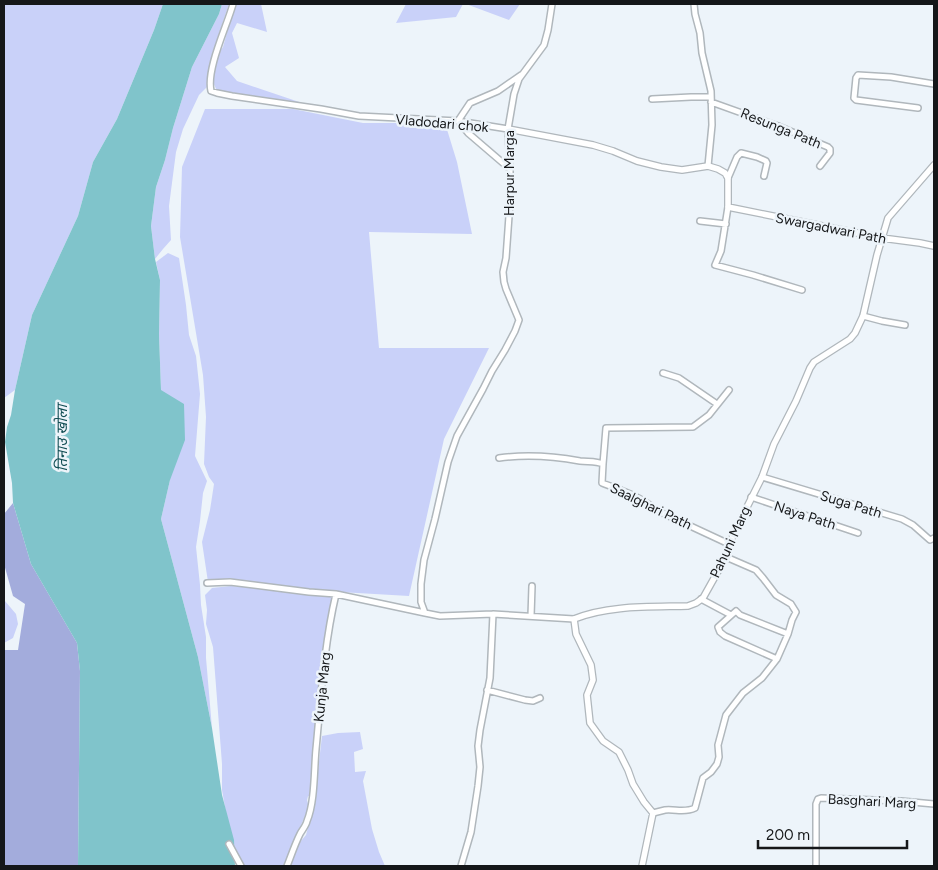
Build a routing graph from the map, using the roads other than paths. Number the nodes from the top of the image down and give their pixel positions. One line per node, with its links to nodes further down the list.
1 (233, 4): 9 (street, Vladodari chok)
2 (552, 4): 4 (street, Harpur Marga)
3 (694, 4): 7 (street)
4 (524, 73): 9 (street); 10 (street, Harpur Marga)
5 (934, 84): 8 (street)
6 (652, 99): 7 (street)
7 (711, 100): 12 (street); 13 (street, Resunga Path)
8 (918, 108)
9 (458, 121): 10 (street, Vladodari chok); 14 (street)
10 (508, 130): 12 (street, Vladodari chok); 14 (street, Harpur Marga)
11 (934, 165): 20 (street, Pahuni Marg)
12 (708, 166): 16 (street)
13 (820, 166)
14 (510, 169): 40 (street, Harpur Marga)
15 (764, 176): 16 (street)
16 (728, 178): 17 (street)
17 (728, 207): 19 (street); 20 (street, Swargadwari Path)
18 (700, 221): 19 (street)
19 (726, 224): 22 (street)
20 (882, 238): 21 (street, Swargadwari Path); 23 (street, Pahuni Marg)
21 (934, 246)
22 (802, 290)
23 (863, 316): 24 (street); 30 (street, Pahuni Marg)
24 (906, 325)
25 (663, 373): 27 (street)
26 (729, 390): 27 (street)
27 (717, 404): 29 (street)
28 (499, 458): 29 (street, Saalghari Path)
29 (603, 464): 34 (street, Saalghari Path)
30 (762, 478): 31 (street, Pahuni Marg); 33 (street, Suga Path)
31 (751, 498): 32 (street, Naya Path); 34 (street, Pahuni Marg)
32 (858, 533)
33 (934, 538)
34 (729, 544): 35 (street, Pahuni Marg)
35 (726, 557): 39 (street, Pahuni Marg); 45 (street)
36 (207, 584): 38 (street)
37 (532, 586): 43 (street)
38 (336, 594): 40 (street); 53 (street, Kunja Marg)
39 (701, 599): 42 (street); 44 (street)
40 (425, 613): 41 (street)
41 (493, 614): 43 (street); 47 (street)
42 (731, 615): 45 (street); 46 (street)
43 (531, 616): 44 (street)
44 (574, 619): 50 (street)
45 (788, 634): 46 (street)
46 (776, 659): 50 (street)
47 (487, 690): 48 (street); 54 (street)
48 (540, 698)
49 (934, 804): 56 (street, Basghari Marg)
50 (653, 813): 55 (street)
51 (230, 844): 52 (street)
52 (241, 866)
53 (287, 866)
54 (461, 866)
55 (642, 866)
56 (816, 866)

